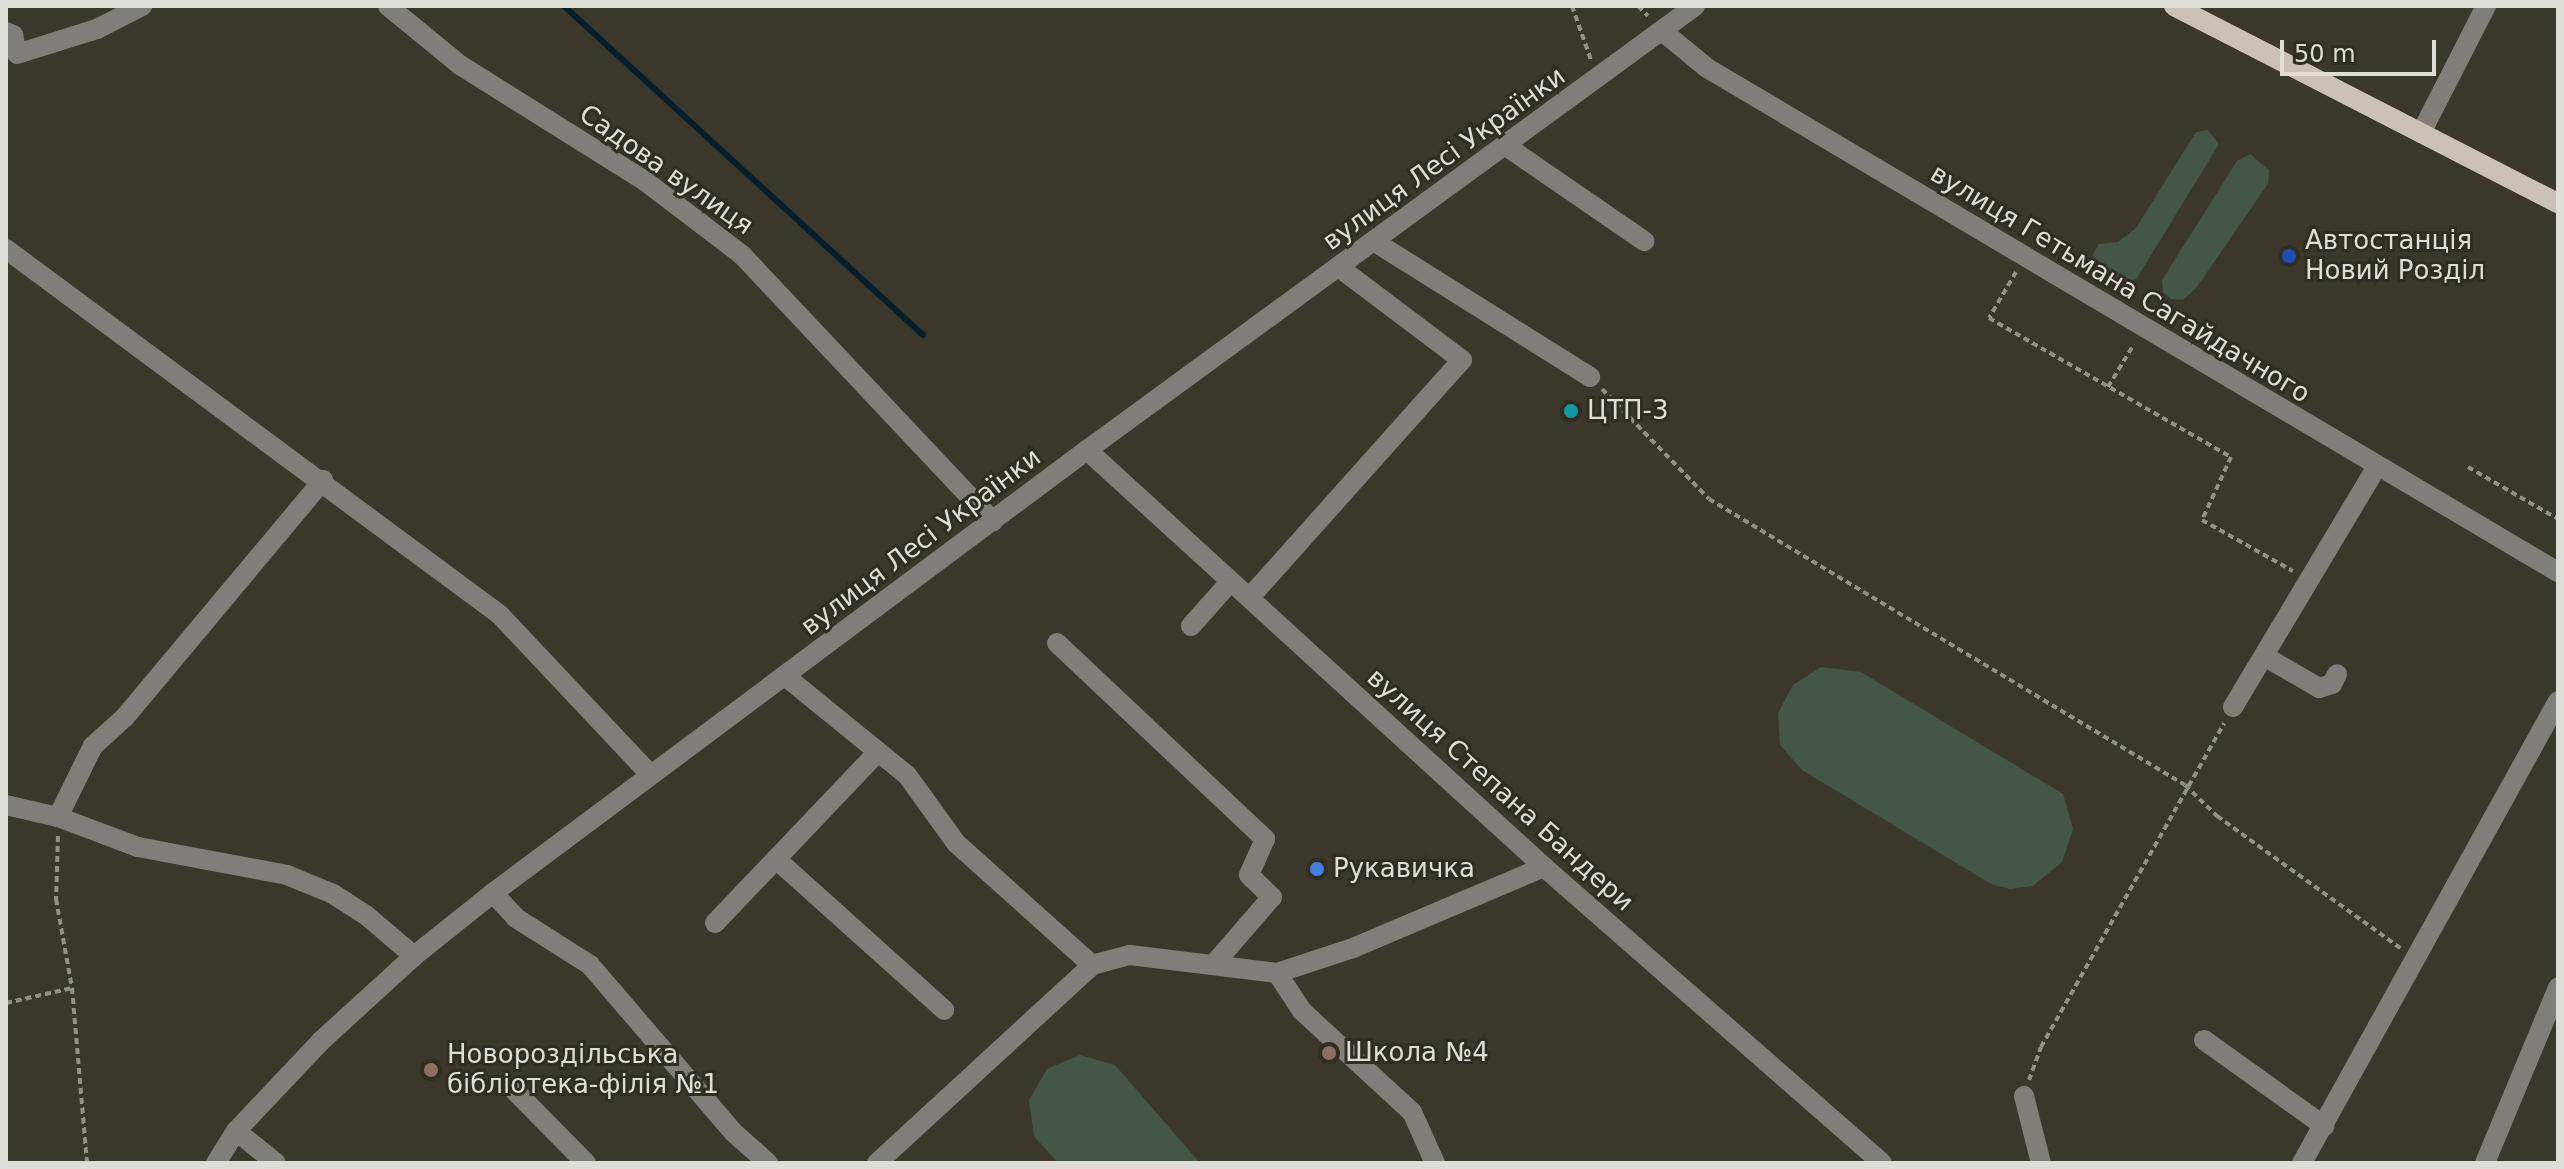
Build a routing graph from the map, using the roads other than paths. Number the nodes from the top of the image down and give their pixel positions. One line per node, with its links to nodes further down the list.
1 (142, 6): 8 (street)
2 (388, 6): 20 (street, Садова вулиця)
3 (1695, 6): 6 (street, вулиця Лесі Українки)
4 (2174, 6): 9 (main road)
5 (2486, 6): 9 (street)
6 (1662, 31): 10 (street, вулиця Лесі Українки); 18 (street, вулиця Гетьмана Сагайдачного)
7 (6, 32): 8 (street)
8 (12, 61)
9 (2421, 133): 11 (main road)
10 (1506, 146): 12 (street); 13 (street, вулиця Лесі Українки)
11 (2558, 203)
12 (1644, 241)
13 (1375, 242): 15 (street, вулиця Лесі Українки); 16 (street)
14 (6, 249): 19 (street)
15 (1340, 268): 17 (street, вулиця Лесі Українки); 23 (street)
16 (1590, 377)
17 (1087, 450): 20 (street, вулиця Лесі Українки); 22 (street, вулиця Степана Бандери)
18 (2377, 466): 21 (street, вулиця Гетьмана Сагайдачного); 26 (street)
19 (323, 480): 32 (street); 34 (street)
20 (989, 517): 28 (street, вулиця Лесі Українки)
21 (2558, 572)
22 (1231, 581): 23 (street, вулиця Степана Бандери); 24 (street)
23 (1250, 597): 36 (street, вулиця Степана Бандери)
24 (1191, 626)
25 (1057, 643): 41 (street)
26 (2264, 656): 27 (street); 30 (street)
27 (2337, 674)
28 (785, 676): 31 (street); 32 (street, вулиця Лесі Українки)
29 (2558, 701): 48 (street)
30 (2233, 707)
31 (878, 752): 35 (street); 40 (street)
32 (644, 767): 37 (street, вулиця Лесі Українки)
33 (6, 805): 34 (street)
34 (58, 817): 39 (street)
35 (776, 859): 38 (street); 44 (street)
36 (1544, 867): 42 (street); 56 (street, вулиця Степана Бандери)
37 (493, 893): 39 (street, вулиця Лесі Українки); 53 (street)
38 (715, 923)
39 (414, 956): 49 (street, вулиця Лесі Українки)
40 (1092, 965): 41 (street); 54 (street)
41 (1213, 965): 42 (street)
42 (1277, 973): 55 (street)
43 (2558, 988): 59 (street)
44 (944, 1010)
45 (2204, 1040): 48 (street)
46 (515, 1091): 52 (street)
47 (2024, 1096): 57 (street)
48 (2324, 1126): 58 (street)
49 (236, 1131): 50 (street, вулиця Лесі Українки); 51 (street)
50 (216, 1163)
51 (276, 1163)
52 (586, 1163)
53 (768, 1163)
54 (877, 1163)
55 (1435, 1163)
56 (1882, 1163)
57 (2041, 1163)
58 (2302, 1163)
59 (2485, 1163)

